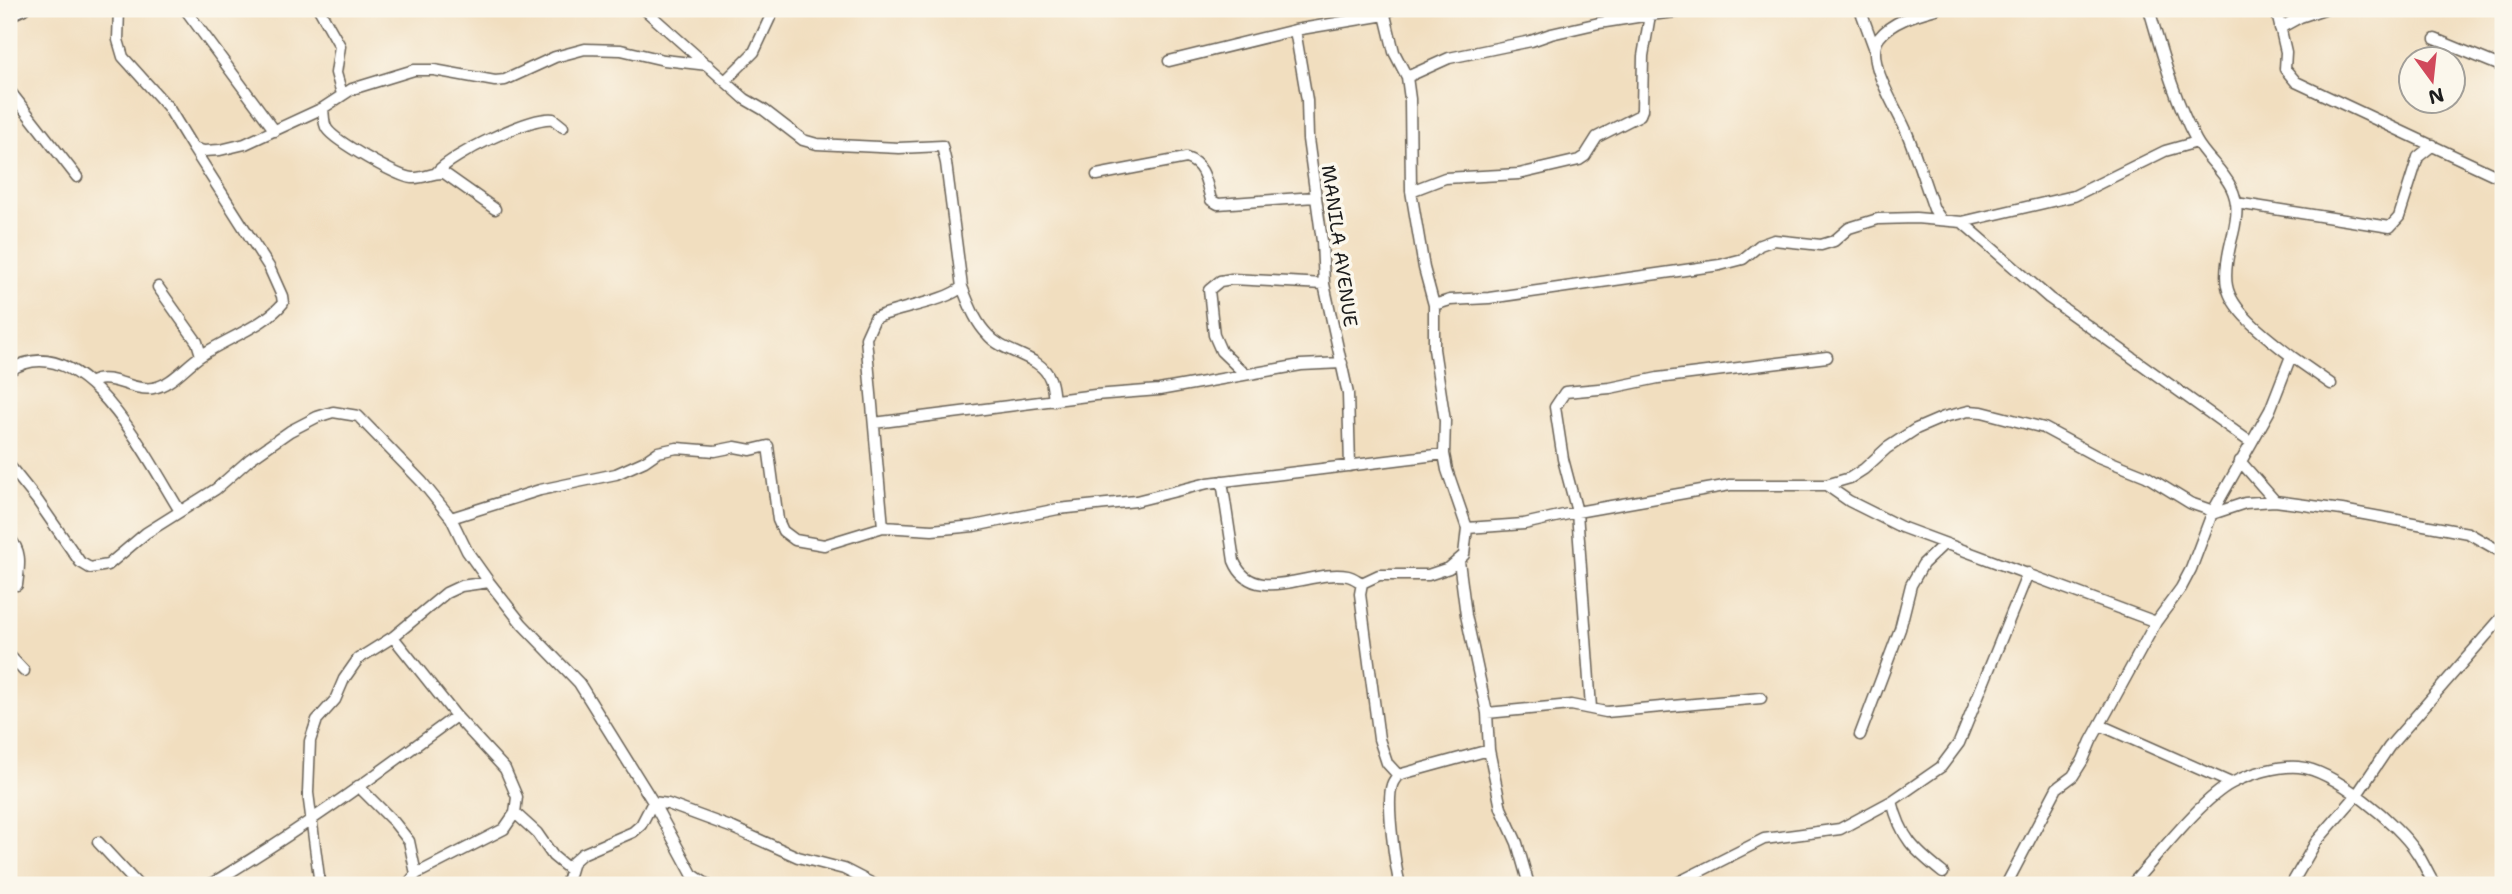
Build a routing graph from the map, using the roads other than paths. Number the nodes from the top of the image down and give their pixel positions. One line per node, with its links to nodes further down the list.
1 (24, 9): 15 (street)
2 (119, 9): 32 (street)
3 (185, 9): 29 (street)
4 (319, 9): 26 (street)
5 (645, 9): 21 (street)
6 (774, 9): 24 (street)
7 (1701, 9): 14 (street)
8 (1860, 9): 19 (street)
9 (1936, 9): 19 (street)
10 (2149, 9): 30 (street)
11 (2276, 9): 16 (street)
12 (2324, 9): 16 (street)
13 (1388, 12): 17 (street); 23 (street)
14 (1650, 15): 23 (street); 37 (street)
15 (9, 16)
16 (2280, 28): 31 (street)
17 (1295, 30): 20 (street); 38 (street, MANILA AVENUE)
18 (2435, 40): 22 (street)
19 (1875, 50): 41 (street)
20 (1169, 61)
21 (708, 65): 24 (street); 26 (street)
22 (2503, 67)
23 (1406, 77): 37 (street)
24 (725, 81): 45 (street)
25 (9, 90): 35 (street)
26 (342, 94): 27 (street)
27 (323, 108): 29 (street); 33 (street)
28 (563, 127): 33 (street)
29 (275, 131): 32 (street)
30 (2197, 142): 39 (street); 42 (street)
31 (2433, 145): 36 (street); 39 (street)
32 (193, 148): 47 (street)
33 (437, 172): 40 (street)
34 (1097, 175): 38 (street)
35 (77, 177)
36 (2503, 179)
37 (1411, 191): 46 (street)
38 (1315, 197): 43 (street, MANILA AVENUE)
39 (2236, 203): 48 (street)
40 (495, 209)
41 (1941, 219): 42 (street); 46 (street)
42 (1962, 222): 57 (street)
43 (1324, 284): 50 (street, MANILA AVENUE); 52 (street)
44 (158, 287): 47 (street)
45 (962, 287): 55 (street); 56 (street)
46 (1434, 305): 58 (street)
47 (201, 355): 53 (street)
48 (2291, 356): 54 (street); 57 (street)
49 (1827, 357): 66 (street)
50 (1342, 363): 52 (street); 61 (street, MANILA AVENUE)
51 (9, 372): 53 (street)
52 (1245, 374): 55 (street)
53 (91, 382): 65 (street)
54 (2331, 384)
55 (1054, 401): 56 (street)
56 (874, 424): 69 (street)
57 (2250, 442): 59 (street)
58 (1444, 454): 61 (street); 70 (street)
59 (2240, 461): 64 (street); 67 (street)
60 (9, 465): 65 (street)
61 (1350, 466): 62 (street)
62 (1222, 481): 69 (street); 77 (street)
63 (1826, 485): 66 (street); 67 (street); 72 (street)
64 (2274, 500): 67 (street); 73 (street)
65 (180, 511): 68 (street)
66 (1577, 512): 70 (street); 85 (street)
67 (2213, 513): 80 (street)
68 (451, 518): 69 (street); 76 (street)
69 (883, 527)
70 (1467, 528): 74 (street)
71 (9, 538): 78 (street)
72 (1944, 544): 75 (street); 89 (street)
73 (2503, 553)
74 (1459, 561): 77 (street); 86 (street)
75 (2028, 573): 80 (street); 95 (street)
76 (489, 582): 81 (street); 96 (street)
77 (1362, 583): 91 (street)
78 (17, 585)
79 (2503, 616): 94 (street)
80 (2156, 622): 88 (street)
81 (393, 637): 87 (street); 98 (street)
82 (9, 655): 83 (street)
83 (24, 671)
84 (1761, 698): 85 (street)
85 (1591, 708): 86 (street)
86 (1487, 713): 90 (street)
87 (456, 716): 93 (street); 97 (street)
88 (2100, 725): 92 (street); 113 (street)
89 (1860, 735)
90 (1489, 750): 91 (street); 111 (street)
91 (1398, 775): 110 (street)
92 (2231, 783): 94 (street); 114 (street)
93 (358, 786): 98 (street); 102 (street)
94 (2356, 796): 115 (street); 116 (street)
95 (1892, 801): 101 (street); 112 (street)
96 (653, 802): 100 (street); 108 (street); 109 (street)
97 (515, 813): 100 (street); 102 (street)
98 (312, 818): 104 (street); 105 (street)
99 (98, 842): 103 (street)
100 (570, 870): 107 (street)
101 (1943, 873)
102 (416, 874): 106 (street)
103 (138, 885)
104 (209, 885)
105 (320, 885)
106 (407, 885)
107 (566, 885)
108 (708, 885)
109 (875, 885)
110 (1399, 885)
111 (1529, 885)
112 (1673, 885)
113 (2006, 885)
114 (2131, 885)
115 (2291, 885)
116 (2435, 885)

